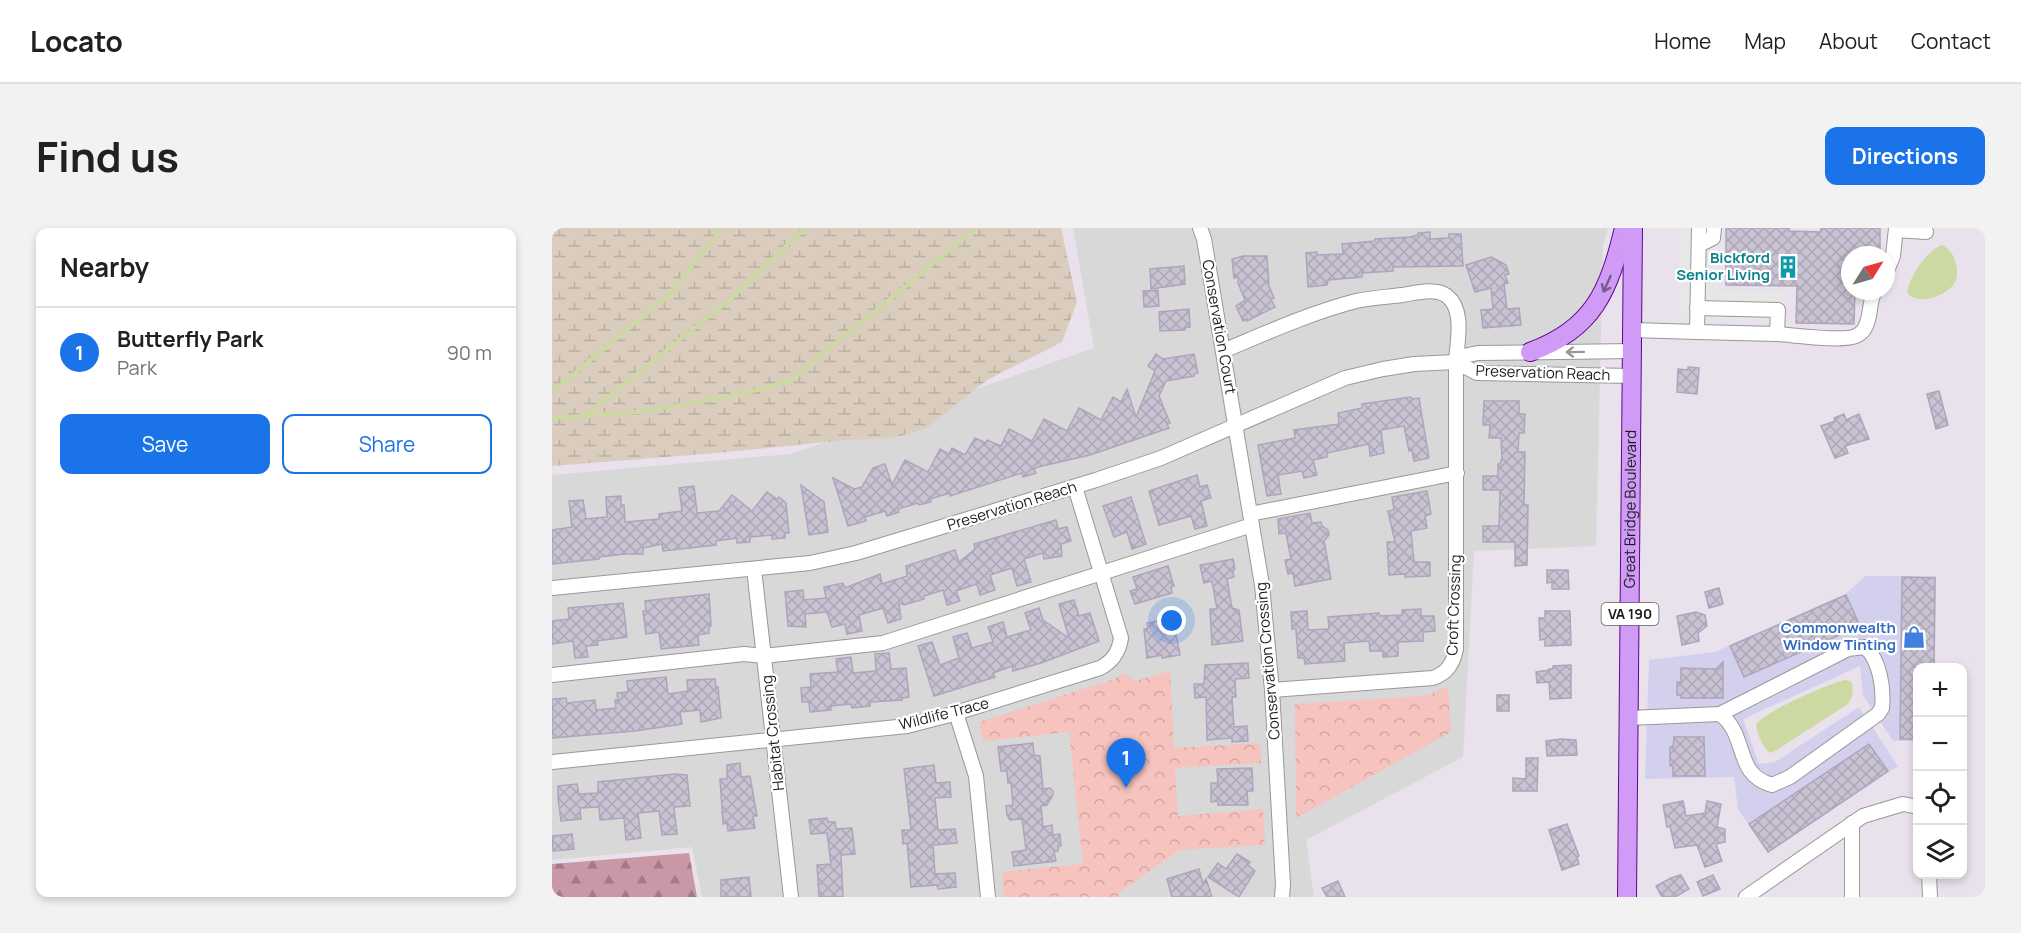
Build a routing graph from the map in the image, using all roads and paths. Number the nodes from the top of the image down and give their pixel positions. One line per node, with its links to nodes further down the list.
1 (1200, 228): 15 (street, Conservation Court)
2 (1624, 228): 17 (main road, one-way to 17)
3 (1633, 228): 12 (main road, Great Bridge Boulevard / VA 190)
4 (1699, 228): 8 (street)
5 (1714, 228): 8 (street)
6 (1896, 229): 7 (street); 9 (street)
7 (1926, 232)
8 (1699, 245): 11 (street)
9 (1894, 246)
10 (1871, 300): 14 (street)
11 (1697, 308): 13 (street); 14 (street)
12 (1633, 330): 13 (street); 16 (main road, Great Bridge Boulevard / VA 190)
13 (1697, 332): 14 (street)
14 (1777, 334)
15 (1223, 351): 18 (street, Croft Crossing); 20 (street, Conservation Court)
16 (1634, 351): 17 (street, Preservation Reach, one-way to 17); 19 (main road, Great Bridge Boulevard / VA 190)
17 (1530, 352): 18 (street, Preservation Reach)
18 (1456, 362): 19 (street, Preservation Reach); 20 (street, Preservation Reach); 21 (street, Croft Crossing)
19 (1633, 376): 32 (main road, Great Bridge Boulevard / VA 190)
20 (1235, 426): 22 (street, Preservation Reach); 23 (street, Conservation Crossing)
21 (1457, 473): 23 (street); 29 (street, Croft Crossing)
22 (1075, 487): 24 (street, Preservation Reach); 25 (street, Wildlife Trace)
23 (1251, 519): 25 (street); 29 (street, Conservation Crossing)
24 (754, 569): 26 (street, Preservation Reach); 27 (street, Habitat Crossing)
25 (1101, 573): 27 (street); 30 (street, Wildlife Trace)
26 (552, 588)
27 (764, 656): 28 (street); 33 (street, Habitat Crossing)
28 (552, 675)
29 (1272, 690): 40 (street, Conservation Crossing)
30 (956, 713): 33 (street, Wildlife Trace); 39 (street)
31 (1720, 714): 31 (street); 32 (street)
32 (1629, 718): 41 (main road, Great Bridge Boulevard / VA 190)
33 (774, 740): 34 (street, Wildlife Trace); 38 (street, Habitat Crossing)
34 (552, 762)
35 (1913, 806): 36 (street)
36 (1852, 823): 42 (street); 43 (street)
37 (1929, 879): 44 (street)
38 (791, 897)
39 (988, 897)
40 (1282, 897)
41 (1627, 897)
42 (1746, 897)
43 (1852, 897)
44 (1930, 897)

